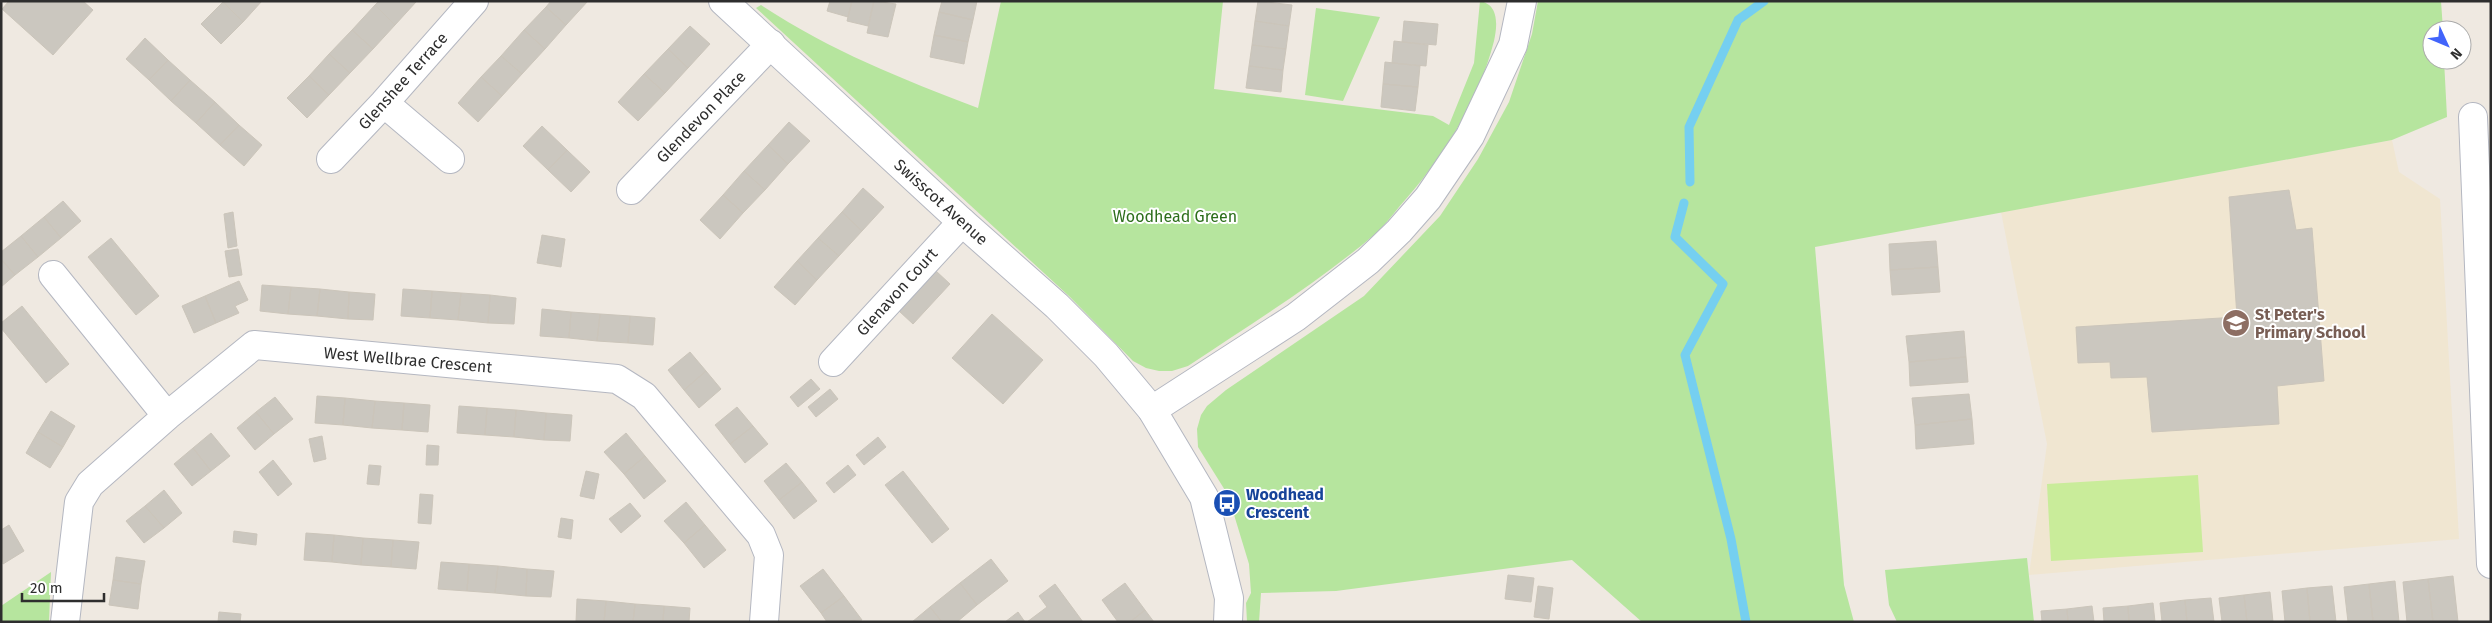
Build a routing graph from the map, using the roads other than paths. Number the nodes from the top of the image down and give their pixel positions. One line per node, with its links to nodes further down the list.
1 (474, 1): 5 (street, Glenshee Terrace)
2 (723, 1): 4 (street, Swisscot Avenue)
3 (1522, 1): 13 (street)
4 (771, 44): 9 (street, Glendevon Place); 10 (street, Swisscot Avenue)
5 (384, 103): 7 (street, Glenshee Terrace); 8 (street)
6 (2473, 117): 15 (street)
7 (331, 159)
8 (450, 159)
9 (631, 190)
10 (962, 222): 12 (street, Glenavon Court); 13 (street, Swisscot Avenue)
11 (53, 275): 14 (street)
12 (833, 362)
13 (1152, 410): 18 (street, Swisscot Avenue)
14 (167, 416): 16 (street, West Wellbrae Crescent); 17 (street, West Wellbrae Crescent)
15 (2491, 564)
16 (65, 622)
17 (764, 622)
18 (1228, 622)

